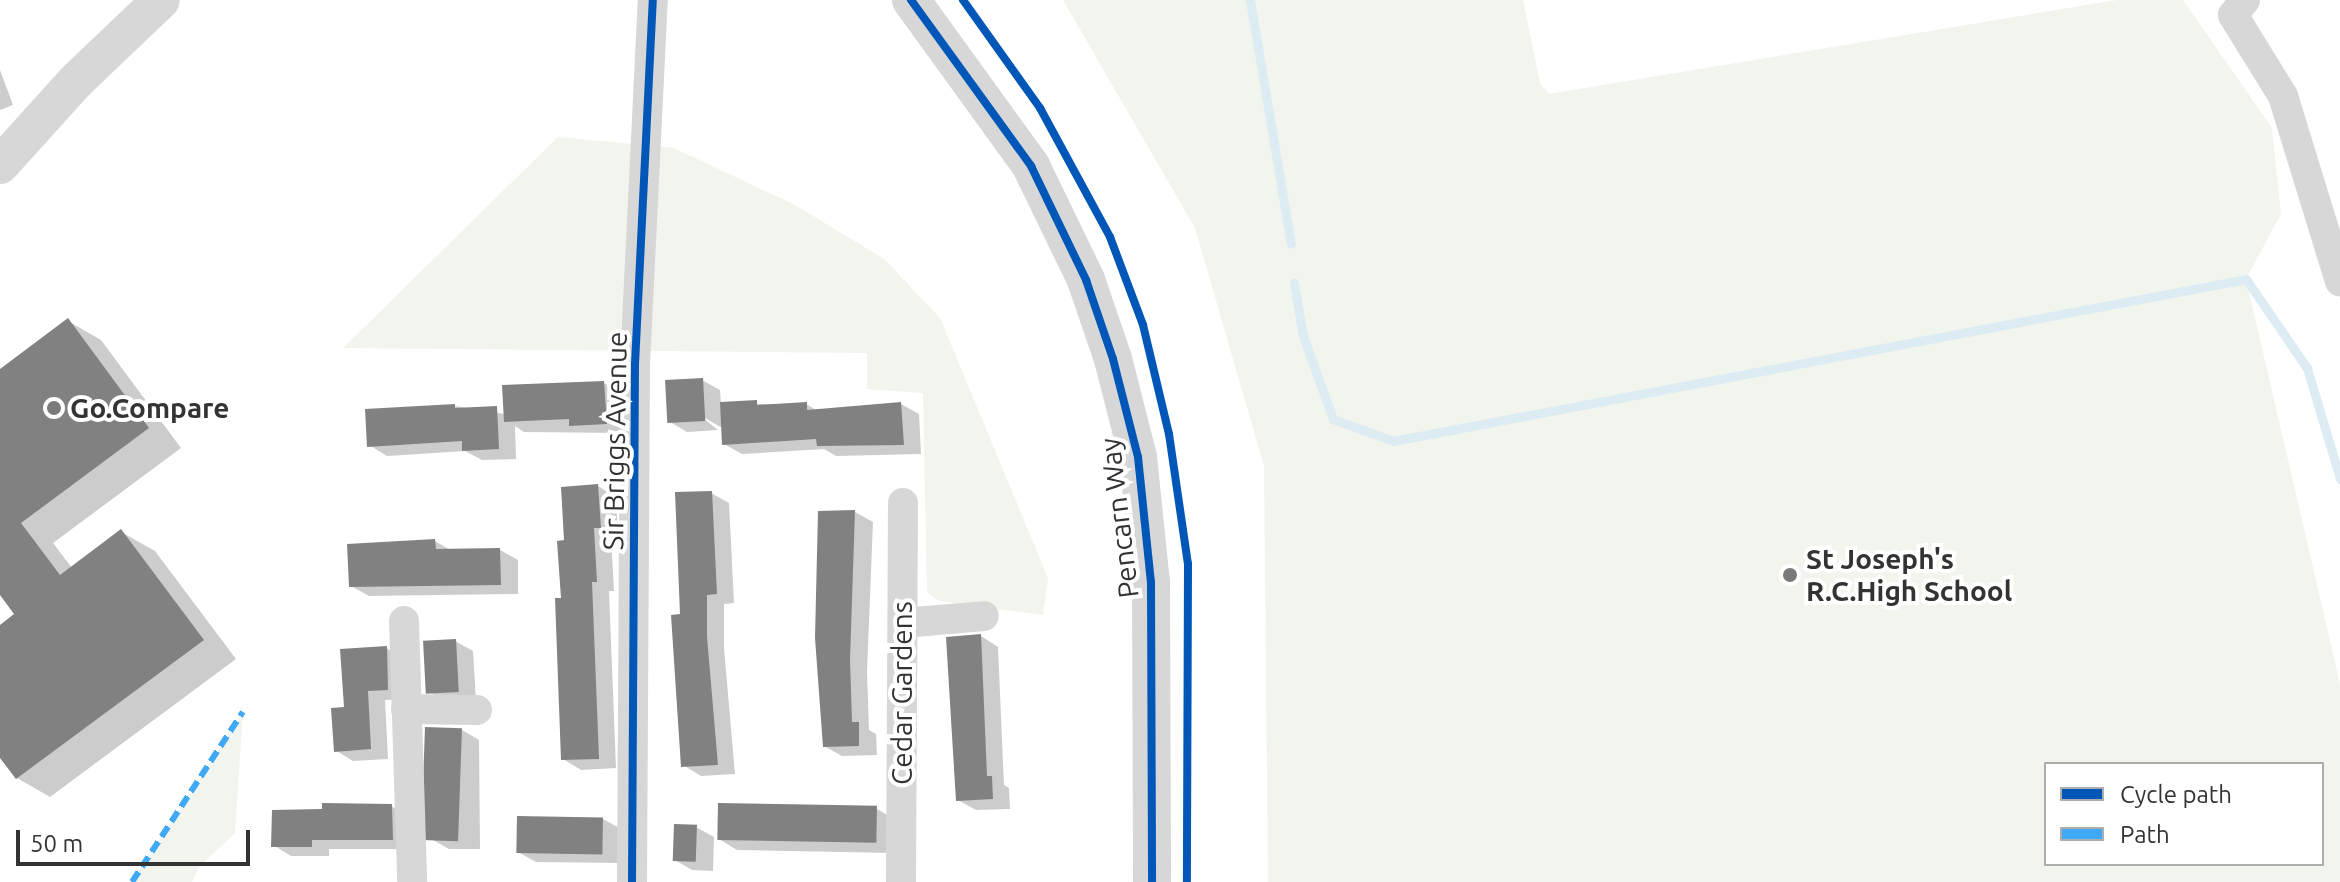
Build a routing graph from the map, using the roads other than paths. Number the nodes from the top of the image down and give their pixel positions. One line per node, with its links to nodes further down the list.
1 (161, 0): 7 (street)
2 (653, 0): 6 (street, Sir Briggs Avenue)
3 (670, 0): 6 (street, Sir Briggs Avenue)
4 (2245, 0): 8 (street)
5 (910, 4): 18 (street, Pencarn Way)
6 (653, 39): 16 (street, Sir Briggs Avenue)
7 (0, 165)
8 (2340, 281)
9 (903, 503): 12 (street, Cedar Gardens)
10 (984, 616): 12 (street)
11 (404, 621): 13 (street)
12 (903, 623): 17 (street, Cedar Gardens)
13 (406, 709): 14 (street); 15 (street)
14 (477, 710)
15 (412, 882)
16 (632, 882)
17 (901, 882)
18 (1152, 882)

